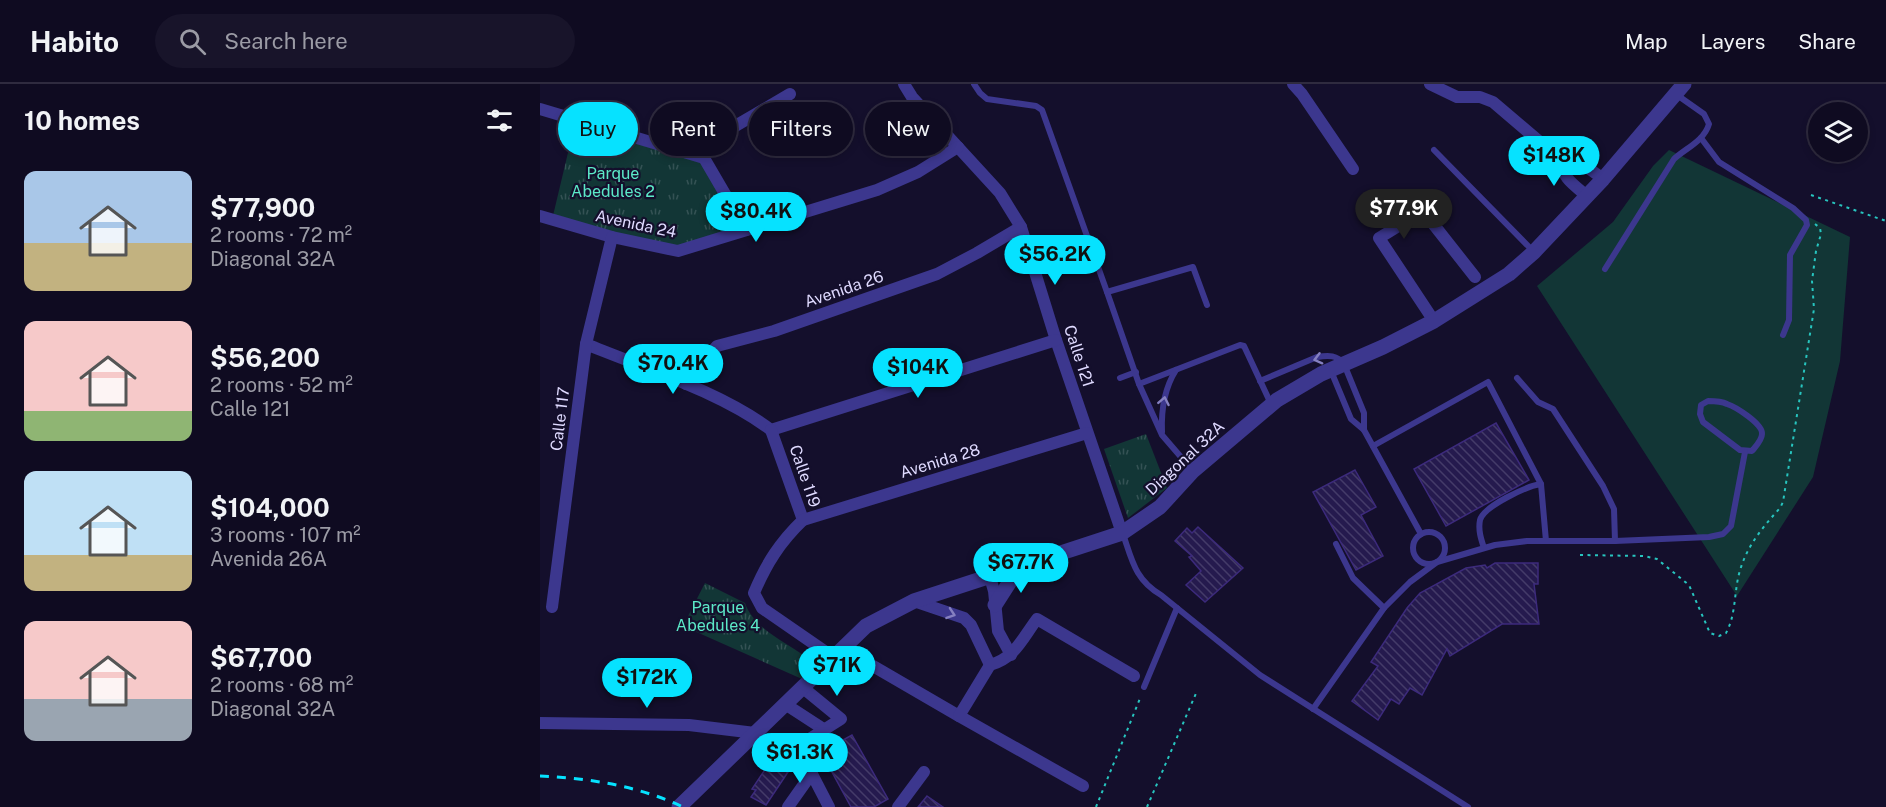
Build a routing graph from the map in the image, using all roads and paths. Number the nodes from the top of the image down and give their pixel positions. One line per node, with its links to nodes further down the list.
1 (904, 84): 11 (street, Calle 121)
2 (974, 84): 27 (lane)
3 (1293, 84): 15 (street)
4 (1430, 84): 14 (street)
5 (1680, 89): 9 (lane); 16 (street, Diagonal 32A)
6 (790, 94): 8 (street)
7 (540, 109): 10 (street)
8 (737, 125)
9 (1701, 138): 25 (lane); 30 (lane)
10 (650, 141)
11 (958, 147): 21 (street, Calle 121); 22 (street, Avenida 24)
12 (1434, 150): 24 (lane)
13 (698, 156): 22 (street)
14 (1560, 159): 16 (street); 18 (street)
15 (1353, 169)
16 (1603, 179): 18 (street, Diagonal 32A)
17 (1811, 195): 20 (path)
18 (1587, 196): 24 (street, Diagonal 32A)
19 (540, 216): 23 (street, Avenida 24)
20 (1886, 221)
21 (1021, 227): 31 (street, Calle 121); 39 (street, Avenida 26)
22 (746, 230): 23 (street, Avenida 24)
23 (612, 237): 32 (street, Calle 117)
24 (1534, 252): 29 (street, Diagonal 32A)
25 (1605, 268)
26 (1475, 277): 29 (street)
27 (1107, 292): 28 (lane); 35 (lane)
28 (1207, 305)
29 (1434, 321): 33 (street, Diagonal 32A)
30 (1783, 335)
31 (1056, 340): 42 (street); 44 (street, Calle 121)
32 (586, 344): 39 (street); 62 (street, Calle 117)
33 (1338, 367): 38 (lane, one-way to 38); 41 (street, Diagonal 32A); 43 (lane); 43 (lane)
34 (1176, 370): 38 (lane); 40 (lane); 45 (lane, one-way to 34)
35 (1136, 372): 36 (lane); 40 (lane)
36 (1120, 378)
37 (1517, 378): 54 (lane)
38 (1260, 381): 41 (lane)
39 (686, 384): 42 (street)
40 (1139, 384): 45 (lane)
41 (1271, 405): 48 (street, Diagonal 32A)
42 (771, 430): 50 (street, Calle 119)
43 (1364, 430): 46 (lane)
44 (1087, 433): 50 (street, Avenida 28); 51 (street, Calle 121)
45 (1162, 435): 48 (lane)
46 (1373, 446): 49 (lane); 52 (lane)
47 (1745, 452): 47 (lane); 54 (lane)
48 (1193, 471): 51 (street, Diagonal 32A)
49 (1541, 484): 53 (lane); 56 (lane)
50 (803, 520): 66 (street, Calle 119)
51 (1122, 533): 58 (street, Diagonal 32A); 63 (lane)
52 (1421, 534): 57 (lane); 57 (lane)
53 (1546, 541): 54 (lane); 56 (lane)
54 (1615, 541)
55 (1336, 544): 64 (lane)
56 (1484, 548): 57 (lane)
57 (1437, 562): 64 (lane)
58 (1024, 566): 59 (street, Diagonal 32A); 61 (street)
59 (990, 577): 60 (street, Diagonal 32A); 61 (street)
60 (914, 601): 66 (street, Diagonal 32A); 67 (street, one-way to 67)
61 (995, 605): 65 (street)
62 (552, 607)
63 (1177, 608): 71 (lane); 74 (lane)
64 (1384, 609): 74 (lane)
65 (1011, 655): 67 (street); 69 (street)
66 (834, 657): 70 (street, Diagonal 32A)
67 (990, 665): 75 (street)
68 (873, 666): 75 (street)
69 (1134, 676)
70 (802, 687): 73 (street, Diagonal 32A); 77 (street)
71 (1144, 687): 88 (path)
72 (1197, 691): 89 (path)
73 (785, 704): 77 (street); 78 (street, Diagonal 32A)
74 (1313, 709): 90 (lane)
75 (959, 716): 83 (street)
76 (540, 723): 78 (street)
77 (825, 730): 79 (street)
78 (755, 733): 84 (street, Diagonal 32A)
79 (798, 747): 80 (street); 82 (street)
80 (781, 757)
81 (924, 772): 87 (street)
82 (812, 773): 85 (street); 86 (street)
83 (1083, 786)
84 (679, 807)
85 (788, 807)
86 (829, 807)
87 (898, 807)
88 (1096, 807)
89 (1147, 807)
90 (1468, 807)

